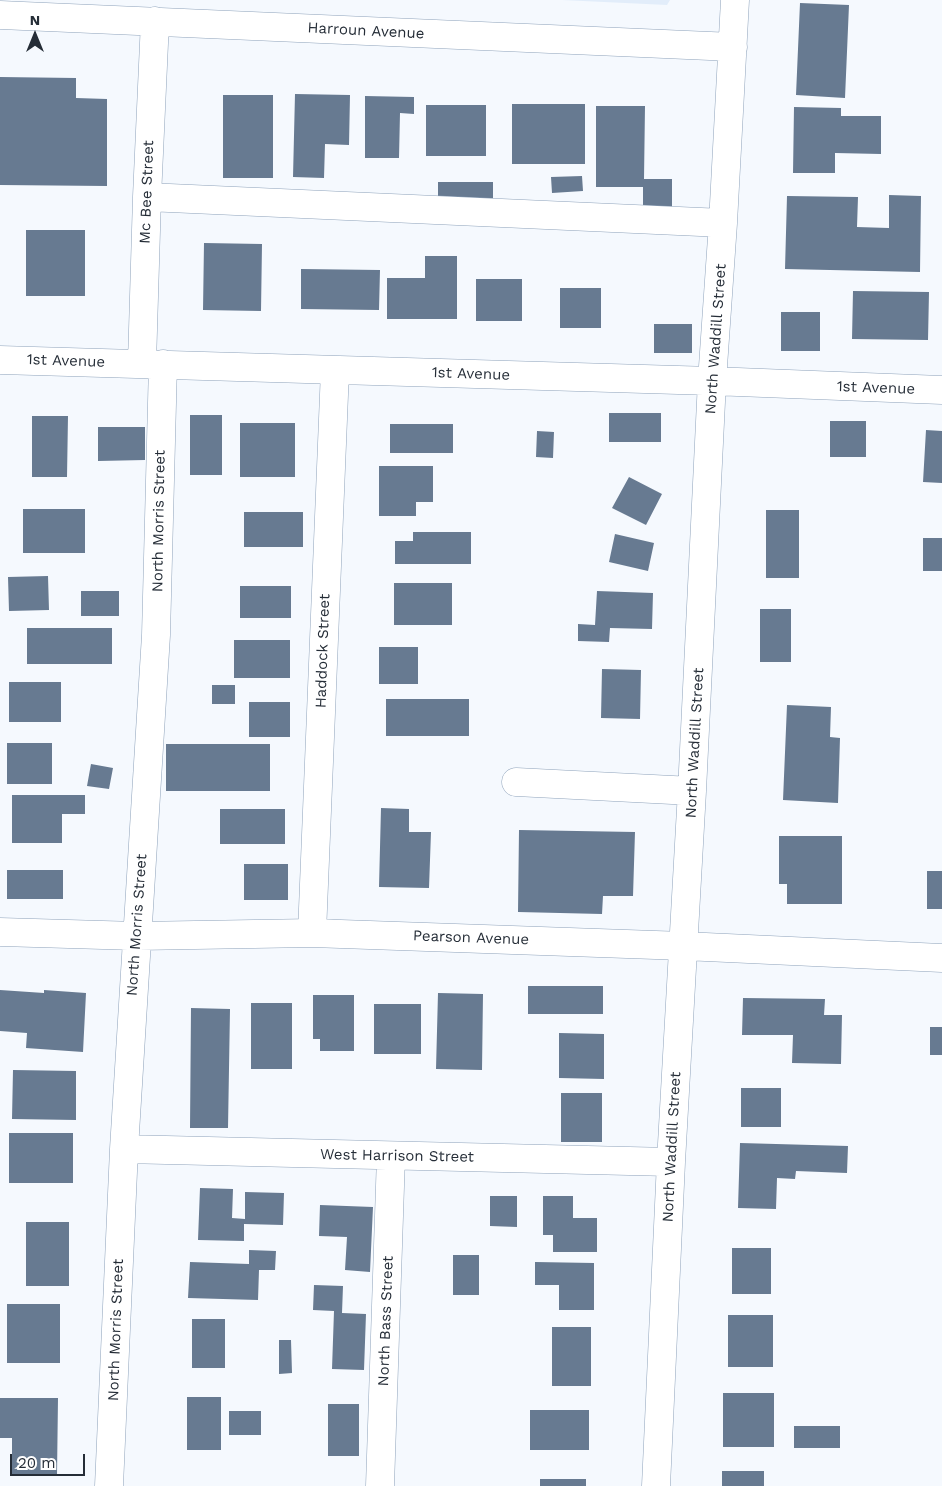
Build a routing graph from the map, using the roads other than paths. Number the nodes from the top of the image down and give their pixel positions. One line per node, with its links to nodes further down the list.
1 (735, 0): 4 (street, North Waddill Street)
2 (168, 14): 3 (street, Harroun Avenue); 4 (street, Harroun Avenue); 5 (street, Mc Bee Street)
3 (0, 15)
4 (733, 48): 6 (street, North Waddill Street)
5 (146, 197): 6 (street); 8 (street, Mc Bee Street)
6 (723, 223): 10 (street, North Waddill Street)
7 (0, 360): 8 (street, 1st Avenue)
8 (152, 364): 9 (street, 1st Avenue); 16 (street, North Morris Street)
9 (335, 370): 10 (street, 1st Avenue); 15 (street, Haddock Street)
10 (712, 380): 11 (street, 1st Avenue); 13 (street, North Waddill Street)
11 (942, 390)
12 (516, 782): 13 (street)
13 (692, 790): 17 (street, North Waddill Street)
14 (0, 932): 16 (street, Pearson Avenue)
15 (312, 933): 16 (street, Pearson Avenue); 17 (street, Pearson Avenue)
16 (137, 936): 19 (street, North Morris Street)
17 (684, 946): 18 (street, Pearson Avenue); 21 (street, North Waddill Street)
18 (942, 958)
19 (124, 1148): 20 (street, West Harrison Street); 22 (street, North Morris Street)
20 (391, 1156): 21 (street, West Harrison Street); 23 (street, North Bass Street)
21 (671, 1162): 24 (street, North Waddill Street)
22 (109, 1486)
23 (380, 1486)
24 (656, 1486)

